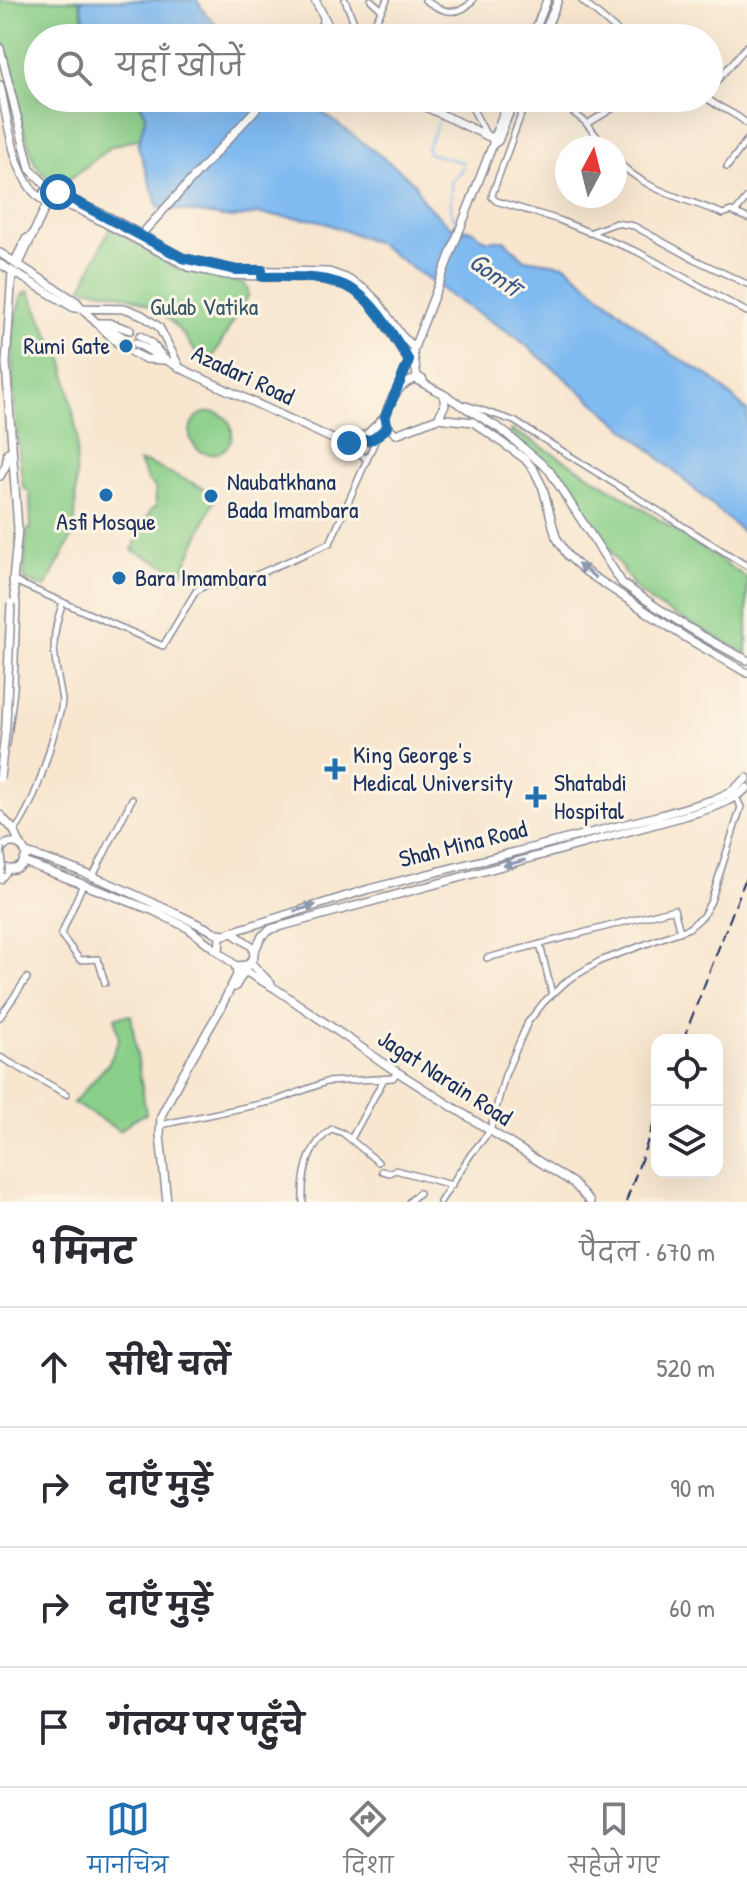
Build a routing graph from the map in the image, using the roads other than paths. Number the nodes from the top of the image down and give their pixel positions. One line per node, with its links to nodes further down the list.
1 (315, 0): 11 (main road)
2 (345, 0): 14 (street)
3 (371, 0): 10 (street)
4 (387, 0): 10 (street)
5 (425, 0): 6 (street)
6 (473, 0)
7 (547, 0): 16 (main road)
8 (558, 0): 17 (main road)
9 (581, 0): 18 (street)
10 (382, 10): 15 (street)
11 (323, 19): 12 (main road); 13 (main road)
12 (324, 24)
13 (324, 24)
14 (355, 24)
15 (374, 24)
16 (538, 24)
17 (548, 24)
18 (609, 24)
19 (747, 46): 21 (street)
20 (0, 48): 38 (main road)
21 (723, 74)
22 (0, 85): 41 (main road)
23 (723, 108): 32 (street)
24 (253, 112): 45 (main road)
25 (436, 112): 34 (main road)
26 (476, 112): 34 (street)
27 (506, 112): 34 (main road)
28 (522, 112): 44 (street)
29 (572, 112): 31 (street)
30 (606, 112): 31 (street)
31 (587, 124): 33 (street)
32 (747, 124)
33 (597, 136)
34 (493, 140): 60 (main road)
35 (747, 140): 36 (street)
36 (727, 167)
37 (627, 170): 42 (street)
38 (50, 189): 39 (main road); 41 (main road)
39 (59, 198): 41 (main road); 45 (main road)
40 (747, 198): 42 (street)
41 (45, 203): 48 (main road)
42 (735, 213): 43 (street)
43 (747, 218)
44 (589, 233): 51 (street); 54 (street)
45 (138, 238): 49 (main road)
46 (0, 253): 48 (main road)
47 (0, 264): 48 (main road)
48 (15, 267): 50 (main road); 52 (main road); 53 (main road)
49 (262, 274): 60 (main road); 63 (main road)
50 (23, 279): 52 (main road); 53 (main road)
51 (747, 284)
52 (9, 295): 65 (main road)
53 (83, 310): 55 (main road); 64 (main road)
54 (747, 312)
55 (99, 323): 56 (main road); 57 (main road); 59 (main road)
56 (130, 330)
57 (123, 337)
58 (138, 340): 62 (main road)
59 (122, 347)
60 (413, 349): 63 (main road); 66 (main road)
61 (133, 353): 62 (main road, Azadari Road)
62 (166, 360): 64 (main road, Azadari Road)
63 (409, 361): 67 (main road)
64 (180, 368): 74 (main road, Azadari Road)
65 (3, 370): 75 (main road)
66 (423, 380): 67 (main road); 68 (main road)
67 (398, 389): 70 (main road)
68 (443, 394): 69 (main road); 71 (main road)
69 (457, 402): 79 (main road); 81 (street)
70 (385, 417): 72 (main road); 74 (main road)
71 (438, 418): 72 (main road); 80 (main road)
72 (388, 427): 73 (main road)
73 (377, 437): 76 (main road); 77 (street)
74 (336, 439): 76 (main road, Azadari Road)
75 (10, 443): 78 (main road); 82 (main road)
76 (349, 443): 77 (street)
77 (367, 460): 85 (street)
78 (0, 476)
79 (555, 479): 80 (main road); 83 (main road)
80 (543, 488): 84 (main road, one-way to 80)
81 (747, 566)
82 (13, 581): 85 (street); 88 (main road, bridge); 88 (main road)
83 (622, 583): 84 (main road); 86 (main road)
84 (616, 592): 87 (main road)
85 (63, 602): 94 (street)
86 (747, 660)
87 (747, 673)
88 (0, 775)
89 (747, 778): 91 (main road, Shah Mina Road)
90 (747, 788): 91 (main road, Shah Mina Road)
91 (735, 794): 95 (main road, Shah Mina Road); 97 (main road, Shah Mina Road); 110 (street)
92 (132, 799): 104 (street)
93 (0, 815): 94 (main road)
94 (14, 832): 98 (main road)
95 (561, 840): 97 (main road); 99 (main road, Shah Mina Road)
96 (0, 849): 98 (main road); 102 (main road, bridge)
97 (564, 850): 101 (main road, Shah Mina Road, one-way to 101)
98 (24, 853): 102 (main road); 104 (main road); 105 (main road)
99 (480, 861): 101 (main road); 103 (main road, Shah Mina Road)
100 (0, 863): 102 (main road)
101 (483, 871): 106 (main road, Shah Mina Road)
102 (3, 874)
103 (428, 874): 106 (main road); 108 (main road, Shah Mina Road)
104 (92, 877): 107 (main road)
105 (83, 883): 107 (main road); 120 (street)
106 (432, 885): 109 (main road, Shah Mina Road)
107 (133, 898): 111 (main road); 113 (main road)
108 (331, 900): 109 (main road); 111 (main road, Shah Mina Road, one-way to 108)
109 (335, 912): 114 (main road, Shah Mina Road)
110 (680, 932): 112 (street); 122 (street)
111 (228, 933): 113 (main road); 114 (main road)
112 (540, 944): 115 (street); 122 (street)
113 (219, 952): 117 (main road)
114 (254, 952): 116 (main road)
115 (487, 958)
116 (250, 962): 117 (main road); 118 (main road); 121 (main road, Jagat Narain Road)
117 (236, 966): 118 (main road, Jagat Narain Road); 123 (main road)
118 (245, 971): 121 (main road, Jagat Narain Road); 123 (main road)
119 (27, 978): 124 (street)
120 (105, 983)
121 (276, 989): 126 (main road, Jagat Narain Road)
122 (552, 994): 130 (street)
123 (219, 1011): 129 (main road)
124 (0, 1017)
125 (0, 1057): 128 (street)
126 (397, 1072): 127 (street); 130 (main road, Jagat Narain Road)
127 (384, 1078): 129 (street); 131 (street)
128 (66, 1094)
129 (160, 1125): 136 (main road)
130 (490, 1131): 134 (street); 140 (main road, Jagat Narain Road)
131 (351, 1139): 132 (street); 137 (street)
132 (378, 1162)
133 (382, 1171): 134 (street)
134 (452, 1185): 139 (street)
135 (419, 1193): 138 (street)
136 (167, 1202)
137 (303, 1202)
138 (409, 1202)
139 (440, 1202)
140 (590, 1202)

